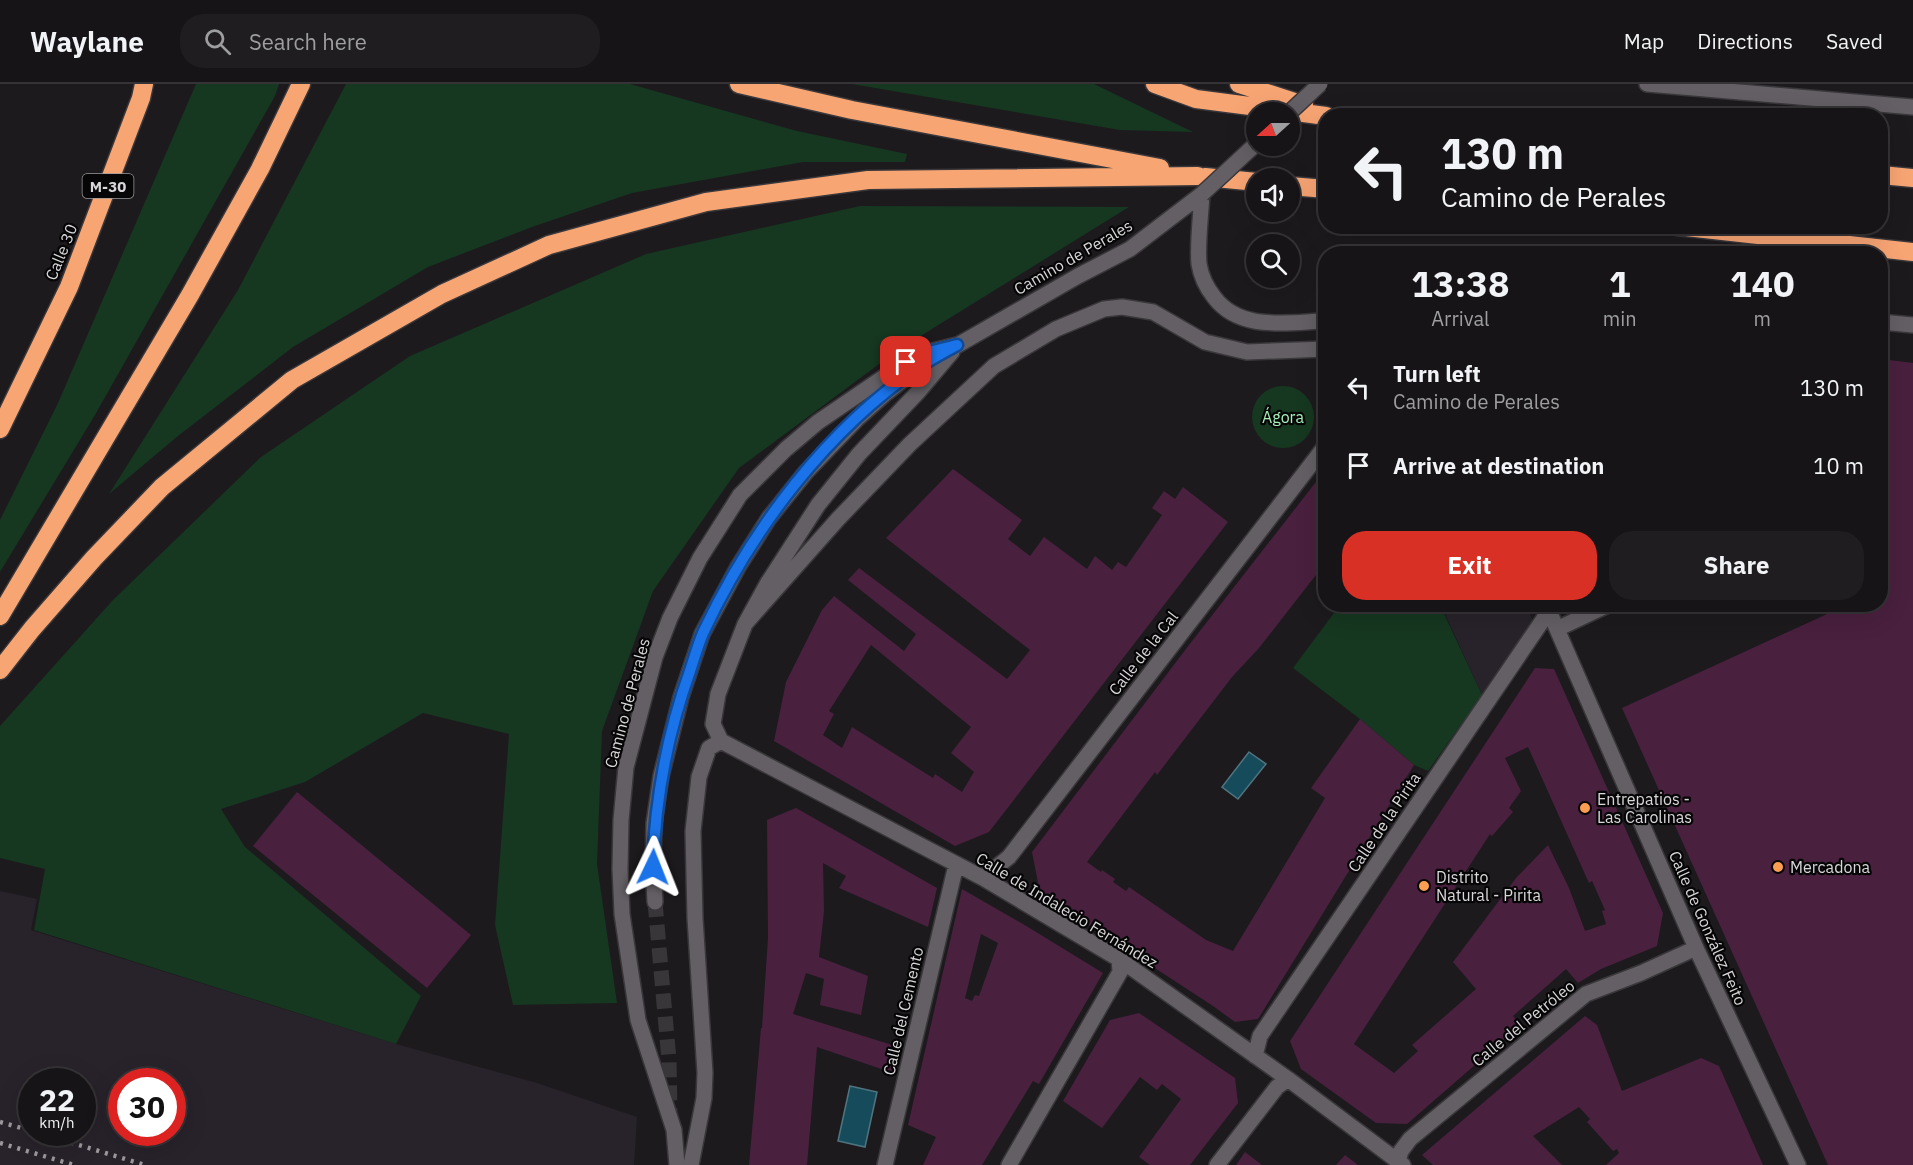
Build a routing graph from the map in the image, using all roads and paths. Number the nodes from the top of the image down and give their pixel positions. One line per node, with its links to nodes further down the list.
1 (144, 84): 29 (highway, Calle 30 / M-30)
2 (301, 84): 34 (highway)
3 (739, 84): 13 (highway)
4 (1155, 84): 11 (highway)
5 (1239, 84): 10 (highway)
6 (1320, 84): 8 (street, bridge)
7 (1647, 84): 9 (street)
8 (1300, 103)
9 (1913, 107)
10 (1318, 110)
11 (1318, 115)
12 (1246, 153): 19 (street, Camino de Perales, bridge)
13 (1198, 176): 16 (highway); 37 (highway)
14 (1888, 176): 15 (highway)
15 (1913, 178)
16 (1246, 181)
17 (1300, 187): 18 (highway)
18 (1318, 188)
19 (1202, 194): 24 (street); 27 (street, Camino de Perales)
20 (1750, 234): 21 (highway)
21 (1859, 246)
22 (1888, 249): 23 (highway)
23 (1913, 252)
24 (1318, 321)
25 (1888, 323): 26 (street)
26 (1913, 325)
27 (957, 345): 35 (street, Camino de Perales); 41 (street, Camino de Perales); 47 (street, Camino de Perales)
28 (1318, 350): 35 (street, Camino de Perales)
29 (0, 429)
30 (1318, 455): 40 (street, Calle de la Cal)
31 (1545, 612): 44 (street, Calle de la Pirita)
32 (1550, 612): 36 (street, Calle de González Feito)
33 (1593, 612): 36 (street)
34 (0, 616)
35 (745, 624): 38 (street, Camino de Perales)
36 (1557, 629): 42 (street, Calle de González Feito)
37 (0, 670)
38 (721, 741): 39 (street, Calle de Indalecio Fernández); 48 (street)
39 (956, 865): 40 (street, Calle de Indalecio Fernández); 49 (street, Calle del Cemento)
40 (983, 878): 43 (street, Calle de Indalecio Fernández)
41 (655, 902)
42 (1696, 948): 46 (street, Calle del Petróleo); 52 (street, Calle de González Feito)
43 (1119, 959): 44 (street, Calle de Indalecio Fernández); 50 (street)
44 (1255, 1056): 45 (street, Calle de Indalecio Fernández)
45 (1288, 1079): 46 (street, Calle de Indalecio Fernández); 51 (street)
46 (1401, 1163)
47 (677, 1165)
48 (691, 1165)
49 (885, 1165)
50 (1009, 1165)
51 (1217, 1165)
52 (1798, 1165)

